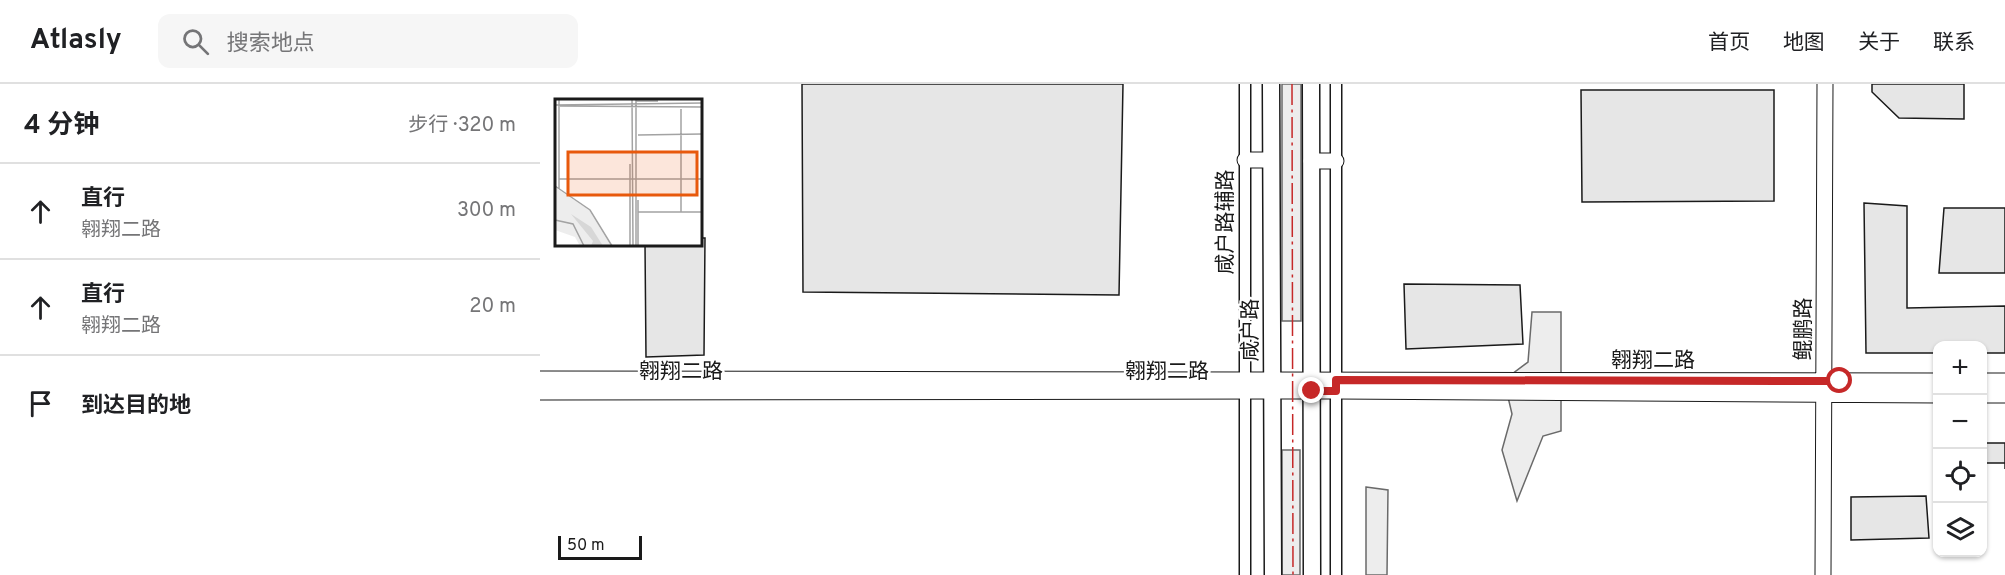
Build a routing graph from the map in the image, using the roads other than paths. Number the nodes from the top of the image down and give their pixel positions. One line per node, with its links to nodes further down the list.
1 (1245, 84): 6 (street, 咸户路辅路)
2 (1271, 84): 7 (main road, 咸户路)
3 (1311, 84): 8 (main road)
4 (1336, 84): 9 (street)
5 (1825, 84): 18 (street, 鲲鹏路)
6 (1245, 160): 7 (street); 15 (street, 咸户路辅路)
7 (1272, 160): 16 (main road, 咸户路)
8 (1311, 161): 9 (street); 17 (main road)
9 (1336, 161): 14 (street)
10 (540, 379): 15 (street, 翱翔二路)
11 (1933, 381): 18 (street, 翱翔二路)
12 (1987, 381): 13 (street)
13 (2005, 381)
14 (1336, 385): 17 (street, 翱翔二路); 18 (street, 翱翔二路); 26 (street)
15 (1245, 386): 16 (street, 翱翔二路); 19 (street, 翱翔二路); 23 (street, 咸户路辅路)
16 (1272, 386): 17 (street, 翱翔二路); 24 (main road, 咸户路)
17 (1312, 386): 25 (main road)
18 (1824, 388): 20 (street, 翱翔二路); 27 (street, 鲲鹏路)
19 (540, 392)
20 (1933, 395)
21 (1987, 395): 22 (street)
22 (2005, 395)
23 (1245, 575)
24 (1273, 575)
25 (1312, 575)
26 (1336, 575)
27 (1823, 575)

